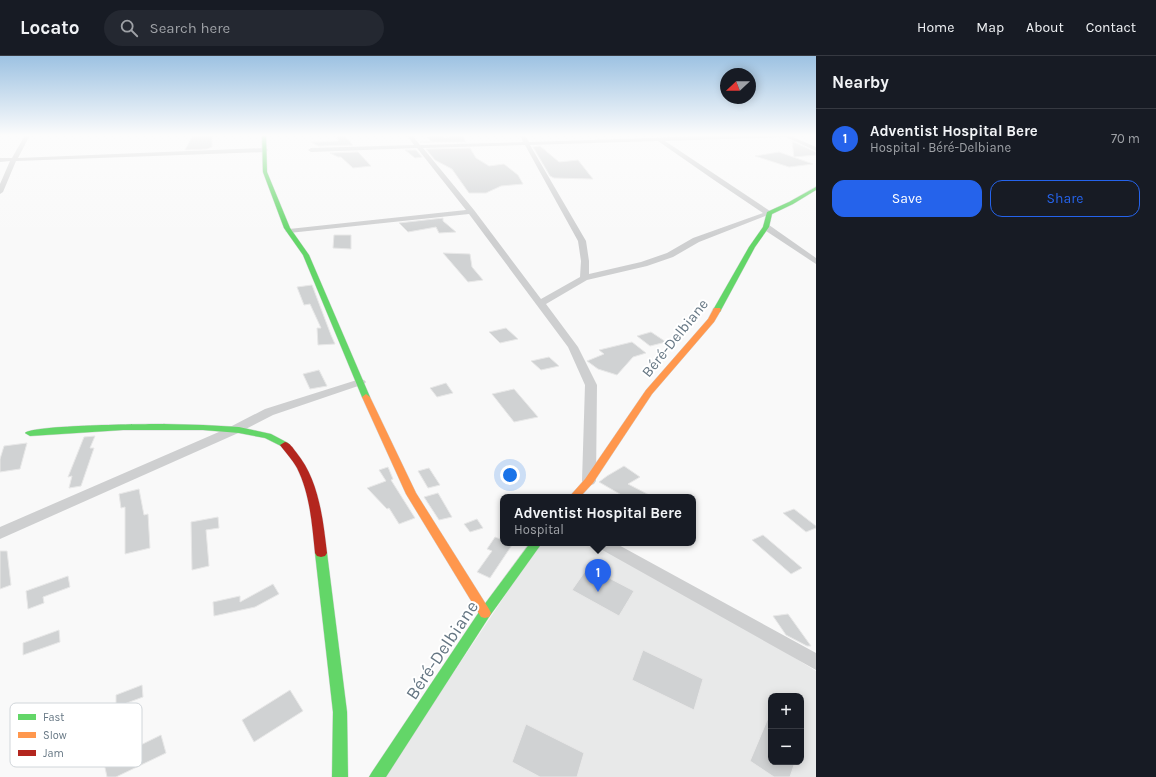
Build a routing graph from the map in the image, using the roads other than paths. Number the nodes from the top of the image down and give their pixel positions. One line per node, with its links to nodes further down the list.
1 (10, 169): 7 (street)
2 (265, 169): 11 (street)
3 (436, 169): 8 (street)
4 (540, 169): 13 (street)
5 (703, 169): 9 (street)
6 (816, 188): 9 (street)
7 (0, 192)
8 (471, 212): 11 (street); 14 (street)
9 (769, 213): 10 (street, Béré-Delbiane); 13 (street)
10 (766, 227): 12 (street); 18 (street, Béré-Delbiane)
11 (289, 231): 15 (street)
12 (816, 262)
13 (584, 278): 14 (street)
14 (541, 303): 18 (street)
15 (360, 382): 16 (street); 23 (street)
16 (232, 431): 17 (street); 20 (street); 25 (street)
17 (30, 433)
18 (589, 481): 19 (street, Béré-Delbiane)
19 (577, 494)
20 (0, 533)
21 (534, 546): 23 (street, Béré-Delbiane)
22 (607, 546): 24 (street)
23 (485, 613): 26 (street, Béré-Delbiane)
24 (816, 662)
25 (340, 777)
26 (377, 777)

